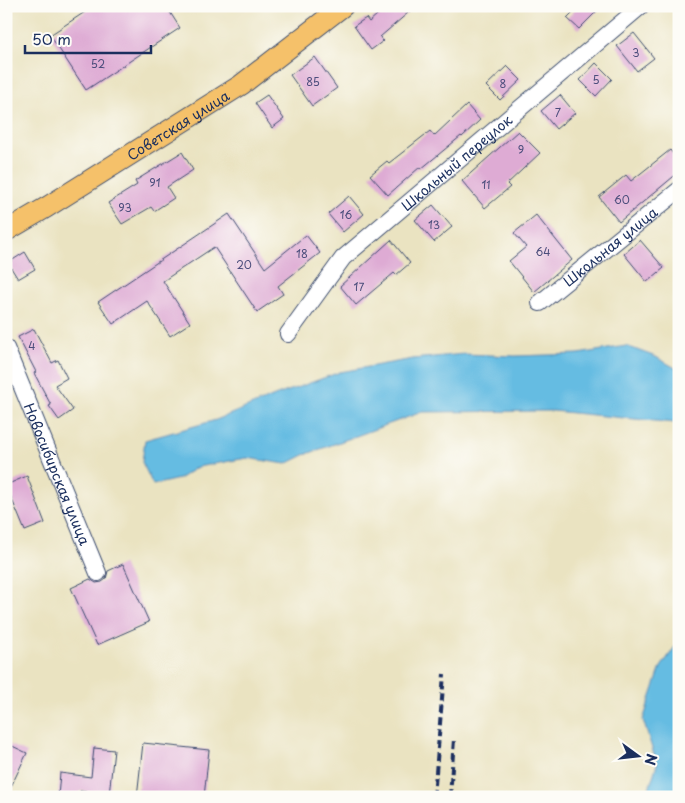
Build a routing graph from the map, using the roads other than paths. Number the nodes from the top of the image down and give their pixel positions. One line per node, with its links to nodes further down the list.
1 (343, 6): 4 (main road, Советская улица)
2 (641, 6): 6 (street, Школьный переулок)
3 (679, 190): 5 (street, Школьная улица)
4 (6, 231)
5 (540, 303)
6 (288, 334)
7 (6, 348): 8 (street, Новосибирская улица)
8 (98, 573)

